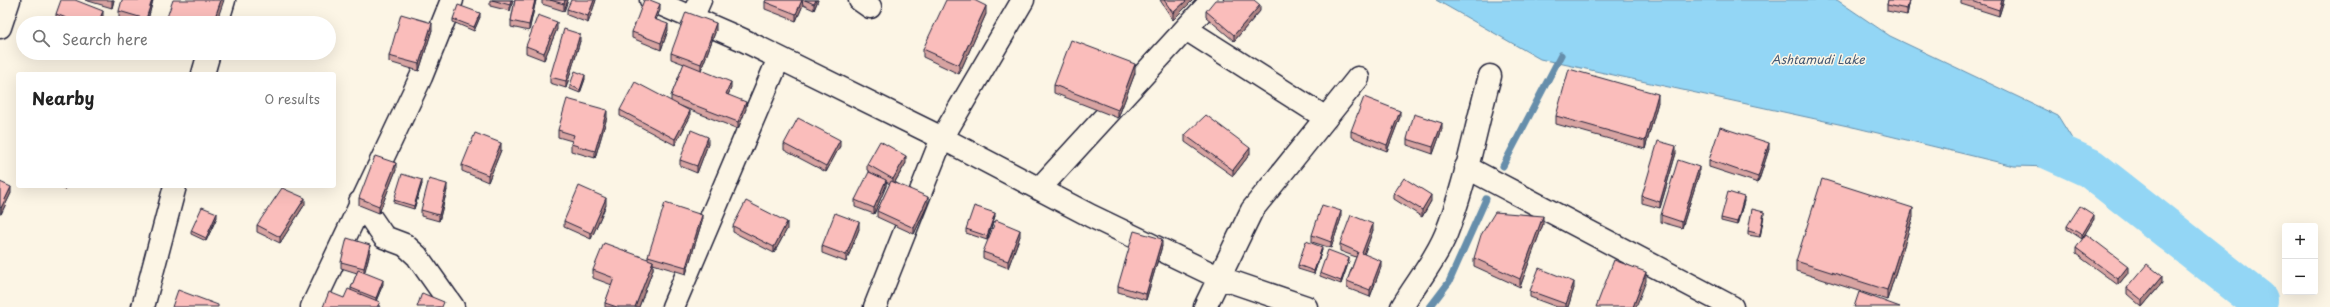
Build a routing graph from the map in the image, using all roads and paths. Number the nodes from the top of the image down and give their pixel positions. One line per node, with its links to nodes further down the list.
1 (9, 0): 9 (street)
2 (224, 0): 8 (street)
3 (452, 0): 21 (street)
4 (651, 0): 7 (street)
5 (1023, 0): 17 (street)
6 (1212, 0): 10 (street)
7 (696, 9): 11 (street)
8 (219, 16)
9 (0, 27)
10 (1186, 29): 16 (street); 20 (street)
11 (779, 58): 17 (street); 26 (street)
12 (207, 60): 13 (street)
13 (204, 72)
14 (1490, 76): 18 (street)
15 (1358, 78): 16 (street)
16 (1326, 118): 22 (street)
17 (942, 138): 20 (street); 27 (street)
18 (1466, 167): 30 (street); 31 (street)
19 (174, 188): 23 (street)
20 (1039, 189): 22 (street)
21 (360, 202): 24 (street); 25 (street)
22 (1218, 277): 28 (street); 29 (street)
23 (144, 307)
24 (312, 307)
25 (453, 307)
26 (674, 307)
27 (875, 307)
28 (1204, 307)
29 (1306, 307)
30 (1402, 307)
31 (1732, 307)

